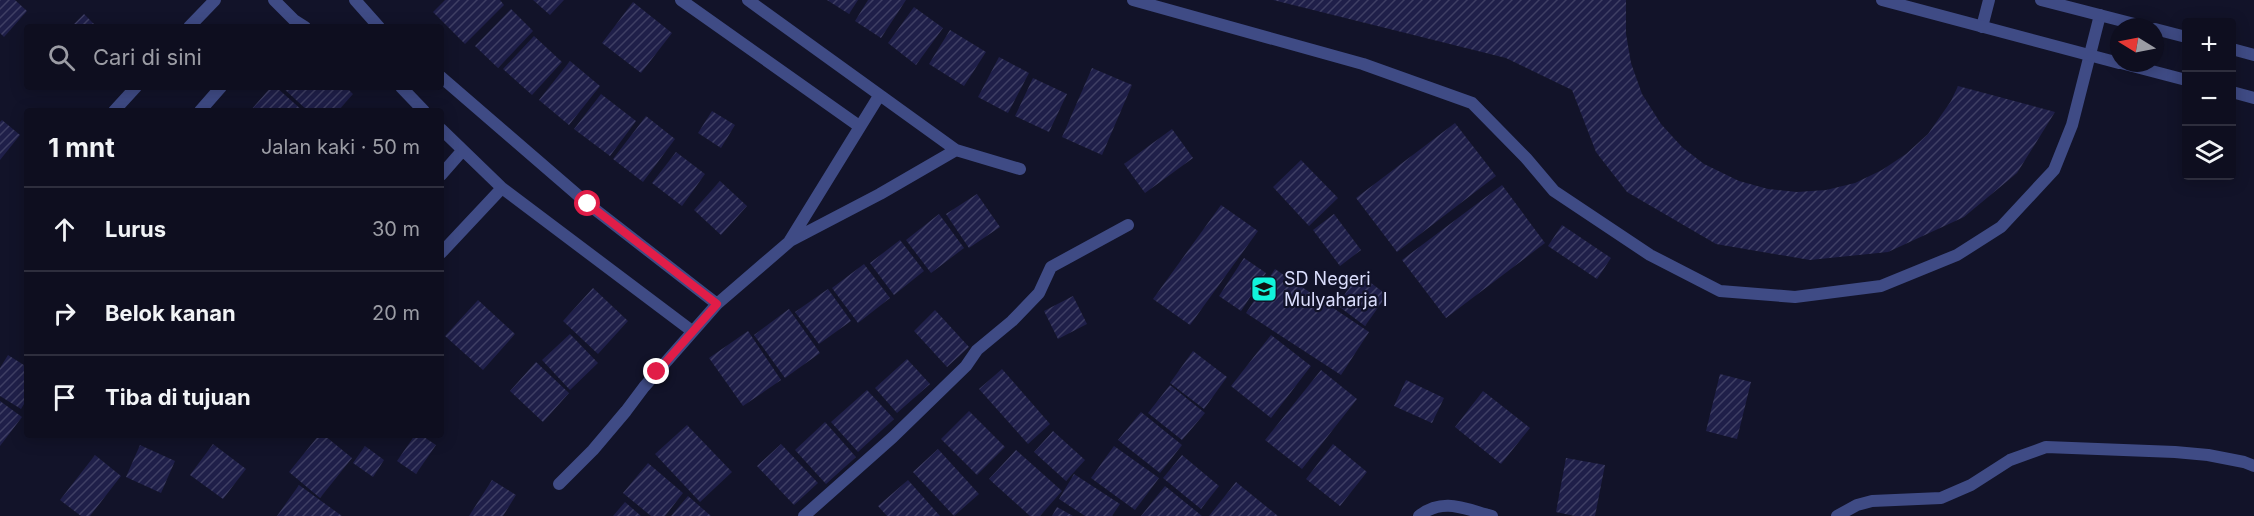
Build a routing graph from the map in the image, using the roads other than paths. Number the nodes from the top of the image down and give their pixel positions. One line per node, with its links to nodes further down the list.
1 (215, 0): 12 (street)
2 (274, 0): 13 (street)
3 (355, 0): 14 (street)
4 (681, 0): 34 (street)
5 (748, 0): 29 (street)
6 (1132, 0): 19 (street)
7 (1882, 0): 15 (street)
8 (1989, 0): 15 (street)
9 (2041, 0): 10 (street)
10 (2100, 15): 11 (street); 19 (street)
11 (2112, 18)
12 (192, 24)
13 (294, 24)
14 (377, 24)
15 (1983, 27): 19 (street)
16 (2164, 32): 17 (street)
17 (2182, 37)
18 (2236, 50): 20 (street)
19 (2090, 55): 21 (street)
20 (2254, 55)
21 (2110, 60)
22 (2155, 72): 23 (street)
23 (2182, 79)
24 (444, 80): 44 (street)
25 (133, 90): 31 (street)
26 (218, 90): 32 (street)
27 (403, 90): 33 (street)
28 (2236, 93): 30 (street)
29 (879, 96): 34 (street); 36 (street)
30 (2254, 98)
31 (117, 108)
32 (203, 108)
33 (421, 108)
34 (859, 126): 42 (street)
35 (444, 132): 37 (street)
36 (957, 150): 38 (street); 42 (street)
37 (462, 151): 39 (street); 40 (street)
38 (1020, 169)
39 (444, 172)
40 (502, 188): 43 (street); 45 (street)
41 (1128, 225): 48 (street)
42 (789, 242): 44 (street)
43 (444, 250)
44 (717, 304): 45 (street)
45 (692, 331): 47 (street)
46 (2254, 466): 51 (street)
47 (559, 484)
48 (804, 516)
49 (1419, 516): 50 (street)
50 (1492, 516)
51 (1837, 516)

